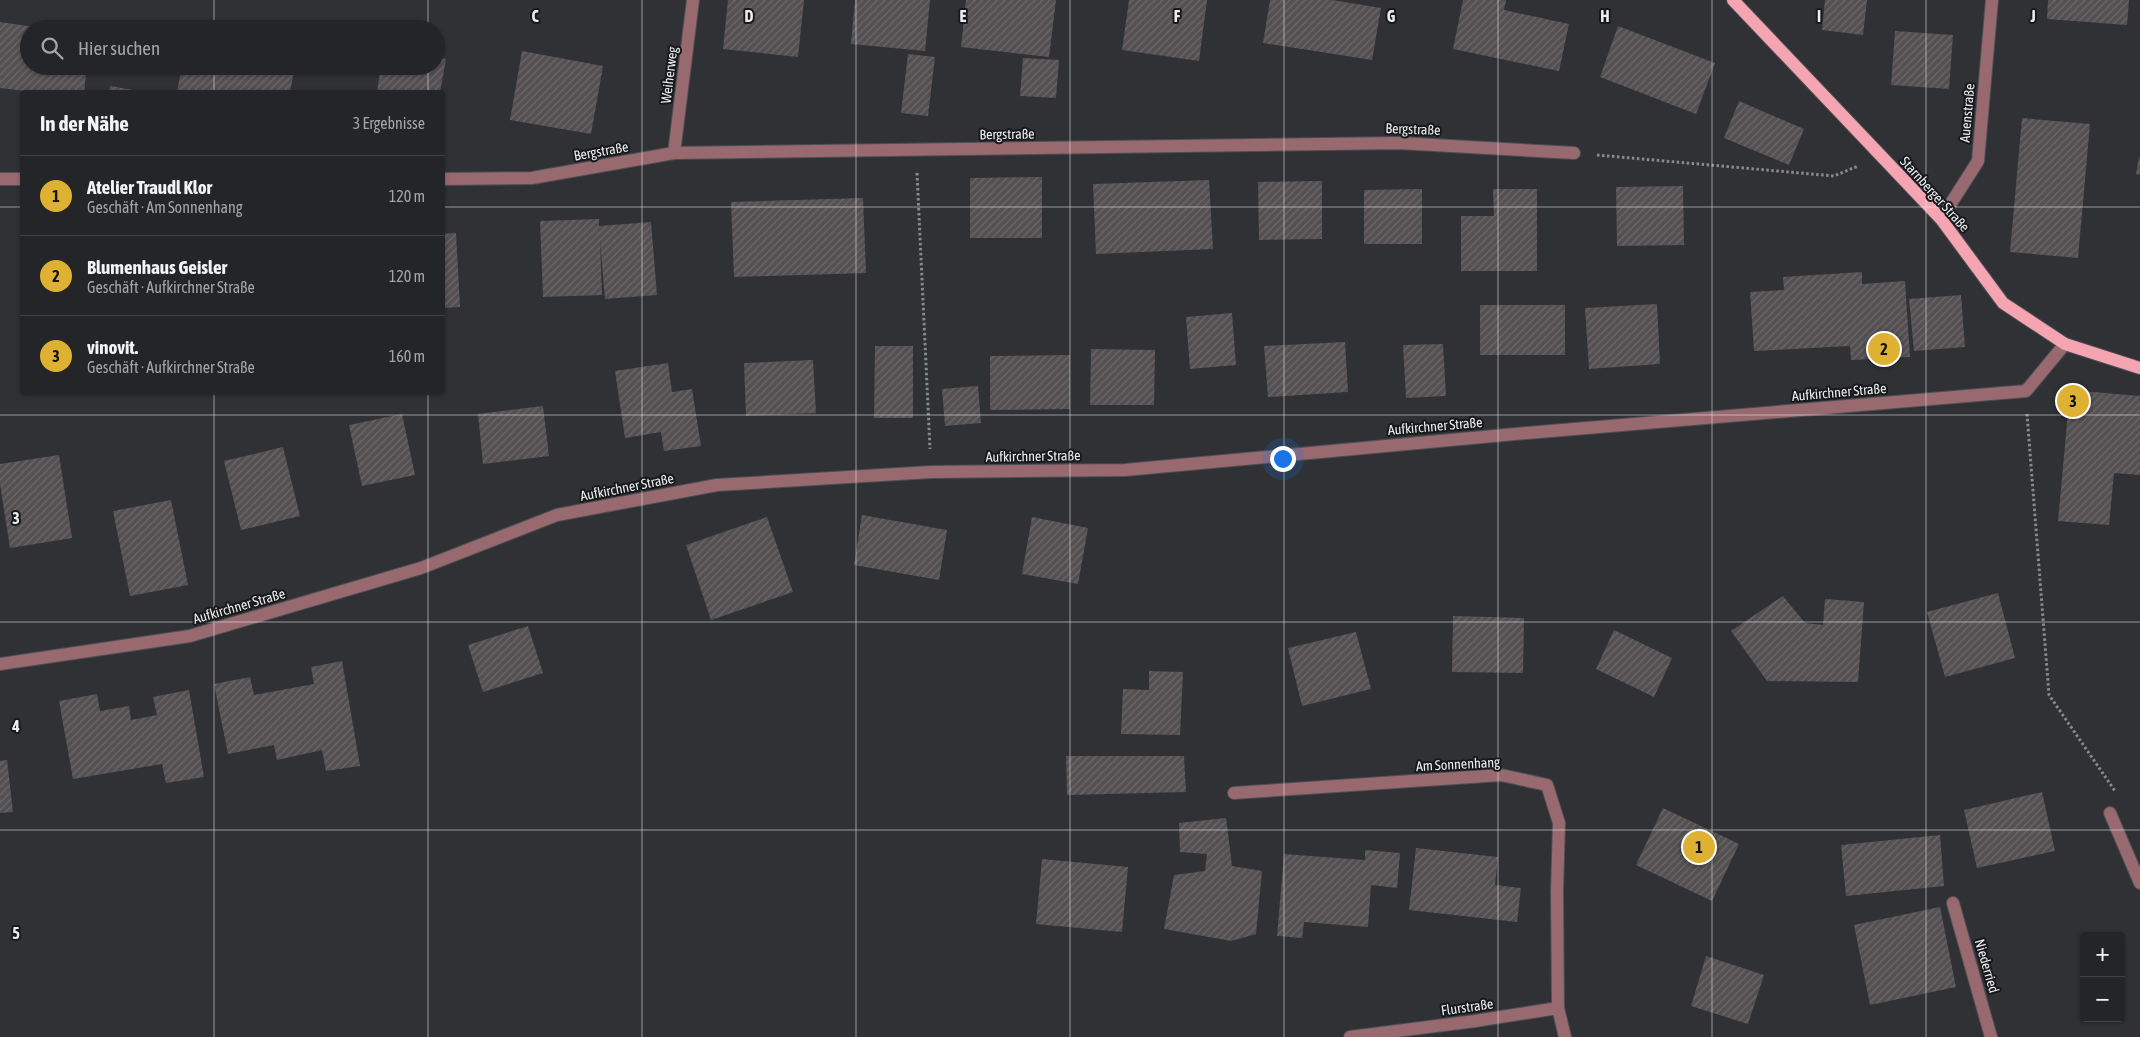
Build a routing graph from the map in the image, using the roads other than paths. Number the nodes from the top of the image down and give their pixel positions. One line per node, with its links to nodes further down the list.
1 (693, 0): 4 (street, Weiherweg)
2 (1733, 0): 9 (main road, Starnberger Straße)
3 (1992, 0): 9 (street, Auenstraße)
4 (674, 153): 5 (street, Bergstraße); 6 (street, Bergstraße)
5 (1574, 153)
6 (445, 178)
7 (0, 179): 8 (street)
8 (20, 179)
9 (1941, 219): 10 (main road, Starnberger Straße)
10 (2065, 344): 11 (main road, Starnberger Straße); 12 (street, Aufkirchner Straße)
11 (2140, 368)
12 (0, 664)
13 (1234, 793): 17 (street, Am Sonnenhang)
14 (2110, 813): 15 (street)
15 (2140, 883)
16 (1953, 903): 20 (street, Niederried)
17 (1558, 1008): 18 (street, Flurstraße); 19 (street)
18 (1350, 1037)
19 (1565, 1037)
20 (1991, 1037)

